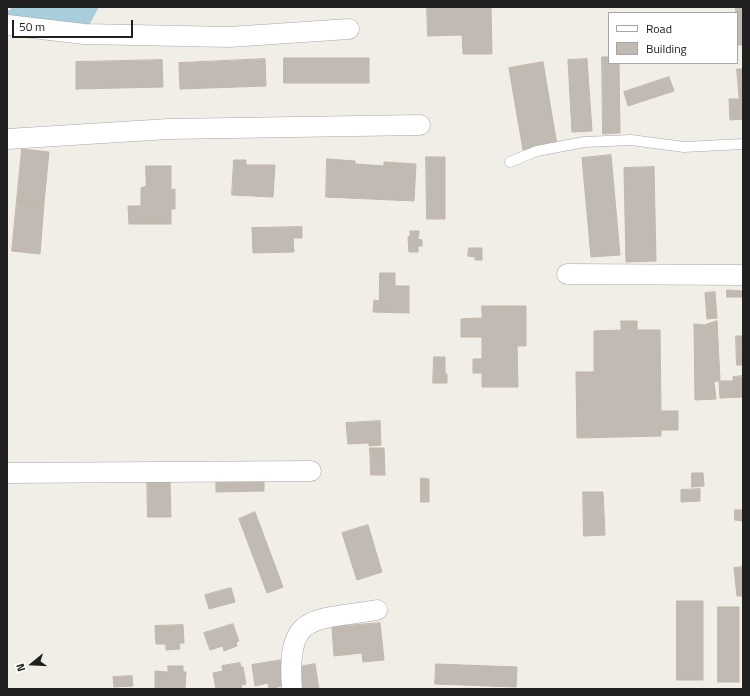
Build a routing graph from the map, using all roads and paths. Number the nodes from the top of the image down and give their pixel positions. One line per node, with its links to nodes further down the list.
1 (7, 25): 2 (street)
2 (349, 29)
3 (420, 125): 4 (street)
4 (7, 139)
5 (743, 144): 6 (lane)
6 (510, 162)
7 (567, 274): 8 (street)
8 (743, 275)
9 (311, 471): 10 (street)
10 (7, 473)
11 (377, 610): 12 (street)
12 (292, 689)

